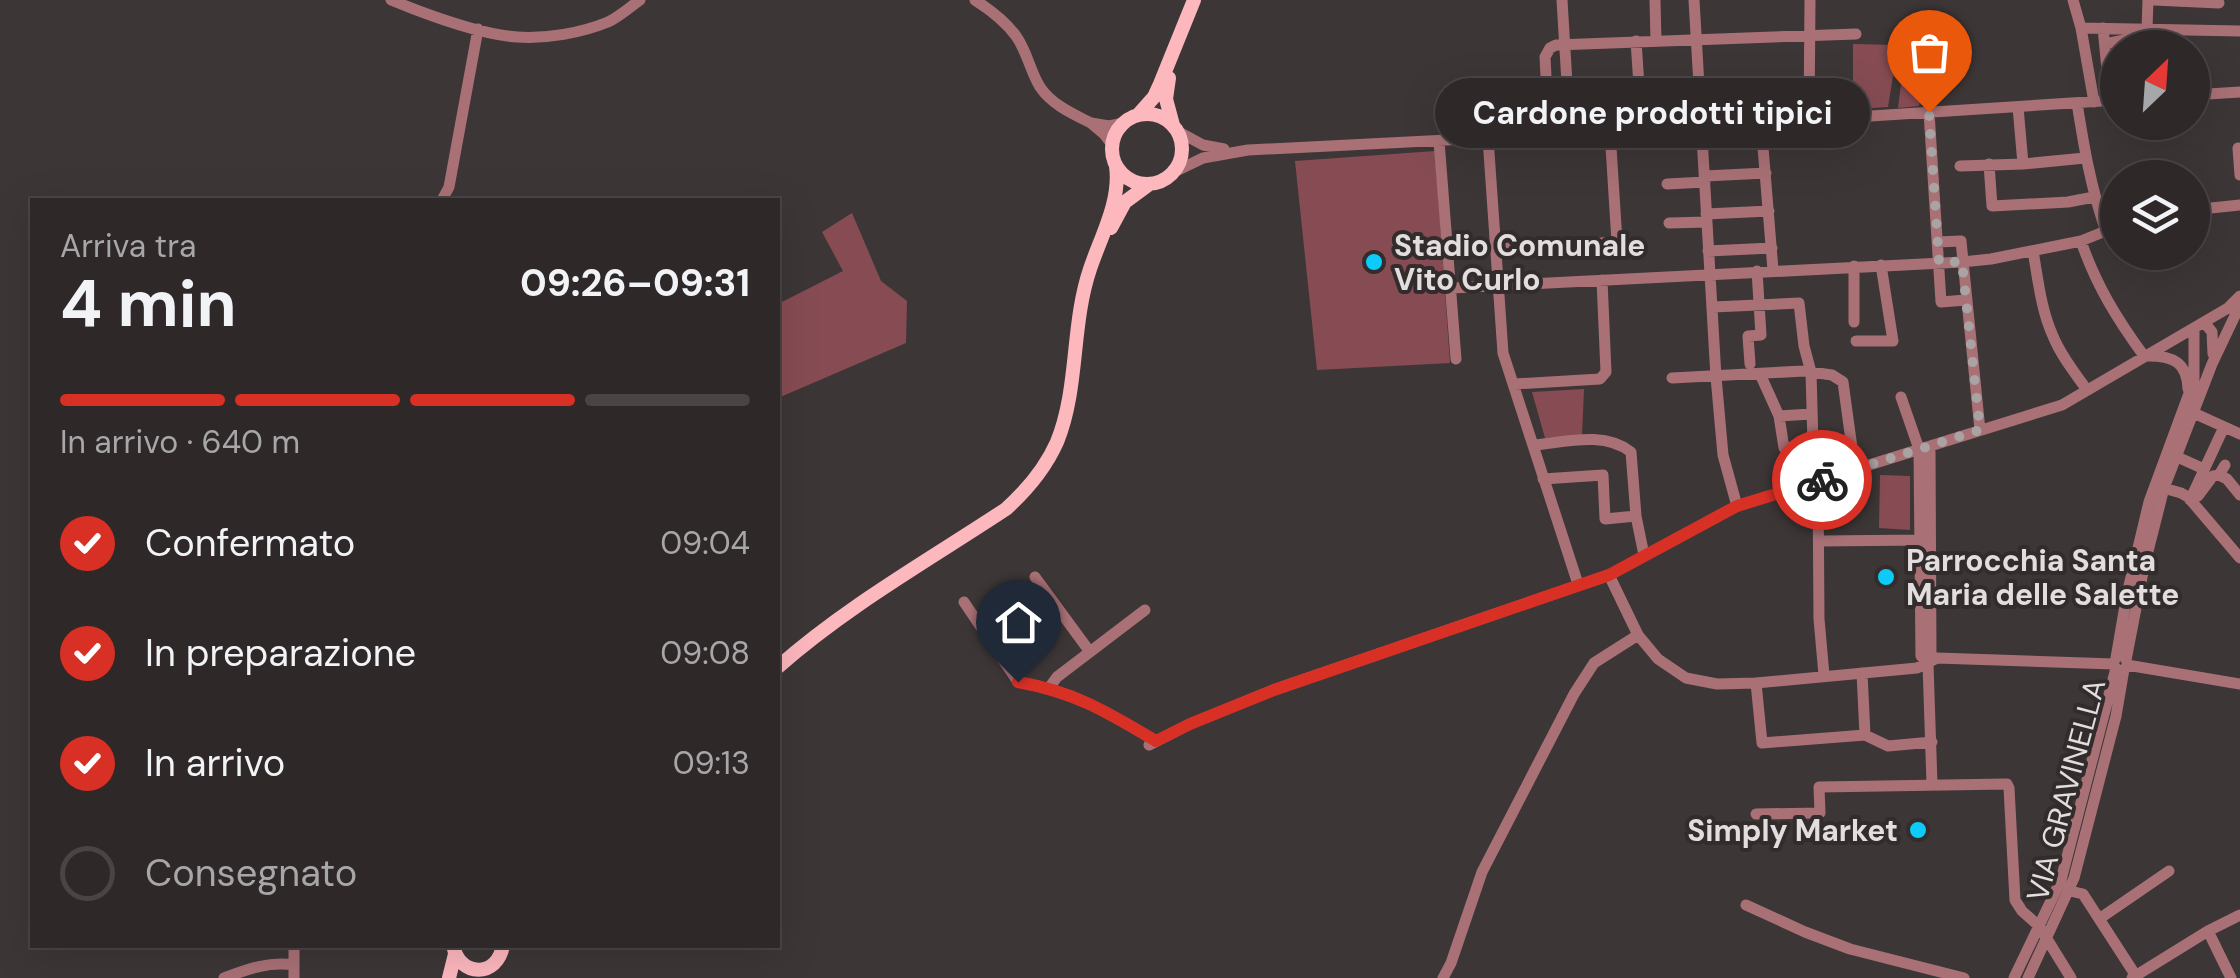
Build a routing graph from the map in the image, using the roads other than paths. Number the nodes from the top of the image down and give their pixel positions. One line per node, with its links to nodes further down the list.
1 (392, 0): 14 (street)
2 (640, 0): 14 (street)
3 (974, 0): 33 (street)
4 (1194, 0): 23 (main road)
5 (1562, 0): 22 (street)
6 (1655, 0): 20 (street)
7 (1694, 0): 19 (street)
8 (1810, 0): 18 (street)
9 (2072, 0): 12 (street)
10 (2151, 0): 11 (street); 15 (street)
11 (2219, 1): 16 (street)
12 (2082, 28): 13 (street); 27 (street)
13 (2103, 28): 15 (street)
14 (478, 29): 58 (street)
15 (2140, 29): 16 (street)
16 (2234, 31)
17 (1856, 34): 18 (street)
18 (1809, 36): 19 (street); 32 (street)
19 (1696, 39): 20 (street); 35 (street)
20 (1656, 40): 21 (street)
21 (1636, 42): 22 (street); 37 (street)
22 (1566, 44): 39 (street); 40 (street)
23 (1174, 53): 31 (main road); 36 (main road)
24 (2240, 92): 25 (street)
25 (2210, 94)
26 (2100, 101): 27 (street)
27 (2094, 102): 28 (street)
28 (2077, 103): 29 (street); 46 (street)
29 (2018, 107): 30 (street); 48 (street)
30 (1929, 112): 32 (street); 67 (street)
31 (1131, 119): 33 (street); 36 (main road); 43 (main road)
32 (1809, 119): 34 (street)
33 (1092, 122): 43 (street)
34 (1762, 122): 35 (street); 52 (street)
35 (1702, 127): 37 (street); 54 (street)
36 (1176, 129): 45 (street); 51 (main road)
37 (1642, 130): 38 (street)
38 (1610, 131): 39 (street); 68 (street)
39 (1570, 132): 40 (street)
40 (1550, 134): 41 (street)
41 (1488, 138): 42 (street); 71 (street)
42 (1439, 142): 45 (street); 84 (street)
43 (1112, 146): 49 (main road)
44 (2238, 148): 53 (street)
45 (1248, 150): 51 (street)
46 (2085, 158): 48 (street); 57 (street)
47 (1989, 164): 48 (street); 50 (street); 57 (street)
48 (2023, 164)
49 (1116, 166): 55 (main road); 74 (main road)
50 (1960, 166)
51 (1176, 171): 55 (main road)
52 (1766, 173): 54 (street); 62 (street)
53 (2240, 176)
54 (1705, 179): 56 (street); 63 (street)
55 (1149, 184): 74 (main road)
56 (1666, 184)
57 (2094, 197): 60 (street)
58 (443, 198)
59 (2240, 206): 61 (street)
60 (2100, 208)
61 (2210, 208)
62 (1768, 211): 63 (street); 70 (street)
63 (1707, 218): 64 (street); 73 (street)
64 (1669, 224)
65 (2100, 234): 66 (street)
66 (2081, 241): 72 (street); 93 (street)
67 (1938, 242): 75 (street); 76 (street)
68 (1586, 244)
69 (1568, 245): 71 (street)
70 (1772, 248): 73 (street); 79 (street)
71 (1496, 250): 83 (street)
72 (2033, 251): 76 (street); 102 (street)
73 (1708, 252): 81 (street)
74 (1095, 254): 139 (main road)
75 (1939, 262): 76 (street); 77 (street); 86 (street)
76 (1962, 262): 86 (street)
77 (1882, 264): 78 (street); 92 (street)
78 (1854, 266): 79 (street); 90 (street)
79 (1773, 270): 80 (street)
80 (1757, 271): 81 (street); 87 (street)
81 (1710, 274): 82 (street); 89 (street)
82 (1602, 280): 83 (street); 101 (street)
83 (1498, 286): 84 (street); 101 (street)
84 (1452, 288): 94 (street)
85 (2240, 296): 91 (street)
86 (1966, 300): 109 (street)
87 (1760, 304): 89 (street); 95 (street); 97 (street)
88 (2240, 305): 96 (street, VIA GRAVINELLA)
89 (1713, 307): 99 (street)
90 (1854, 322)
91 (2199, 325): 93 (street); 96 (street); 103 (street, VIA GRAVINELLA)
92 (1856, 341)
93 (2144, 356): 102 (street); 103 (street)
94 (1456, 359)
95 (1750, 364)
96 (2212, 364): 105 (street, VIA GRAVINELLA)
97 (1811, 372): 98 (street); 106 (street); 116 (street)
98 (1760, 374): 99 (street); 107 (street)
99 (1716, 377): 100 (street); 124 (street)
100 (1672, 378)
101 (1515, 384): 111 (street)
102 (2087, 390): 109 (street)
103 (2188, 394): 105 (street, VIA GRAVINELLA)
104 (1902, 397): 112 (street)
105 (2188, 410): 108 (street); 113 (street, VIA GRAVINELLA); 121 (street, VIA GRAVINELLA)
106 (1811, 414): 107 (street); 107 (street)
107 (1779, 416)
108 (2224, 426): 110 (street); 114 (street)
109 (1980, 430): 112 (street)
110 (2240, 434)
111 (1534, 445): 119 (street); 125 (street)
112 (1925, 448): 116 (street); 126 (street)
113 (2175, 456): 115 (street); 121 (street, VIA GRAVINELLA)
114 (2210, 456): 115 (street); 117 (street)
115 (2204, 469): 123 (street)
116 (1855, 470): 120 (street)
117 (2222, 470): 118 (street); 122 (street); 123 (street)
118 (2240, 472)
119 (1544, 478): 125 (street); 132 (street)
120 (1818, 481): 124 (street); 127 (street)
121 (2159, 487): 123 (street); 138 (street, VIA GRAVINELLA)
122 (2240, 495)
123 (2191, 502): 129 (street)
124 (1737, 506): 128 (street)
125 (1636, 516): 128 (street)
126 (1925, 540): 127 (street); 137 (street)
127 (1818, 542): 141 (street)
128 (1644, 555): 130 (street)
129 (2240, 558)
130 (1609, 575): 132 (street); 135 (street)
131 (1035, 577): 136 (street)
132 (1578, 584): 144 (street)
133 (964, 602): 144 (street)
134 (1145, 610): 136 (street)
135 (1638, 635): 142 (street); 164 (street)
136 (1090, 652): 144 (street)
137 (1928, 664): 138 (street); 140 (street); 146 (street)
138 (2120, 664): 143 (street); 150 (street, VIA GRAVINELLA); 154 (street, VIA GRAVINELLA)
139 (780, 665)
140 (1862, 673): 141 (street); 145 (street)
141 (1824, 676): 142 (street)
142 (1756, 683): 145 (street)
143 (2240, 684)
144 (1049, 688)
145 (1864, 735): 146 (street)
146 (1932, 742): 147 (street)
147 (1932, 784): 148 (street); 154 (street)
148 (1756, 814)
149 (2170, 870): 153 (street)
150 (2070, 891): 153 (street); 156 (street, VIA GRAVINELLA)
151 (1746, 905): 165 (street)
152 (2240, 914): 155 (street)
153 (2099, 919): 161 (street)
154 (2039, 926): 156 (street); 166 (street, VIA GRAVINELLA)
155 (2208, 931): 161 (street); 169 (street)
156 (2048, 940): 167 (street, VIA GRAVINELLA); 168 (street)
157 (502, 948): 160 (main road)
158 (454, 950): 160 (main road); 163 (main road)
159 (294, 971): 162 (street)
160 (468, 974)
161 (2134, 977)
162 (224, 978)
163 (448, 978)
164 (1443, 978)
165 (1964, 978)
166 (2014, 978)
167 (2028, 978)
168 (2071, 978)
169 (2231, 978)

